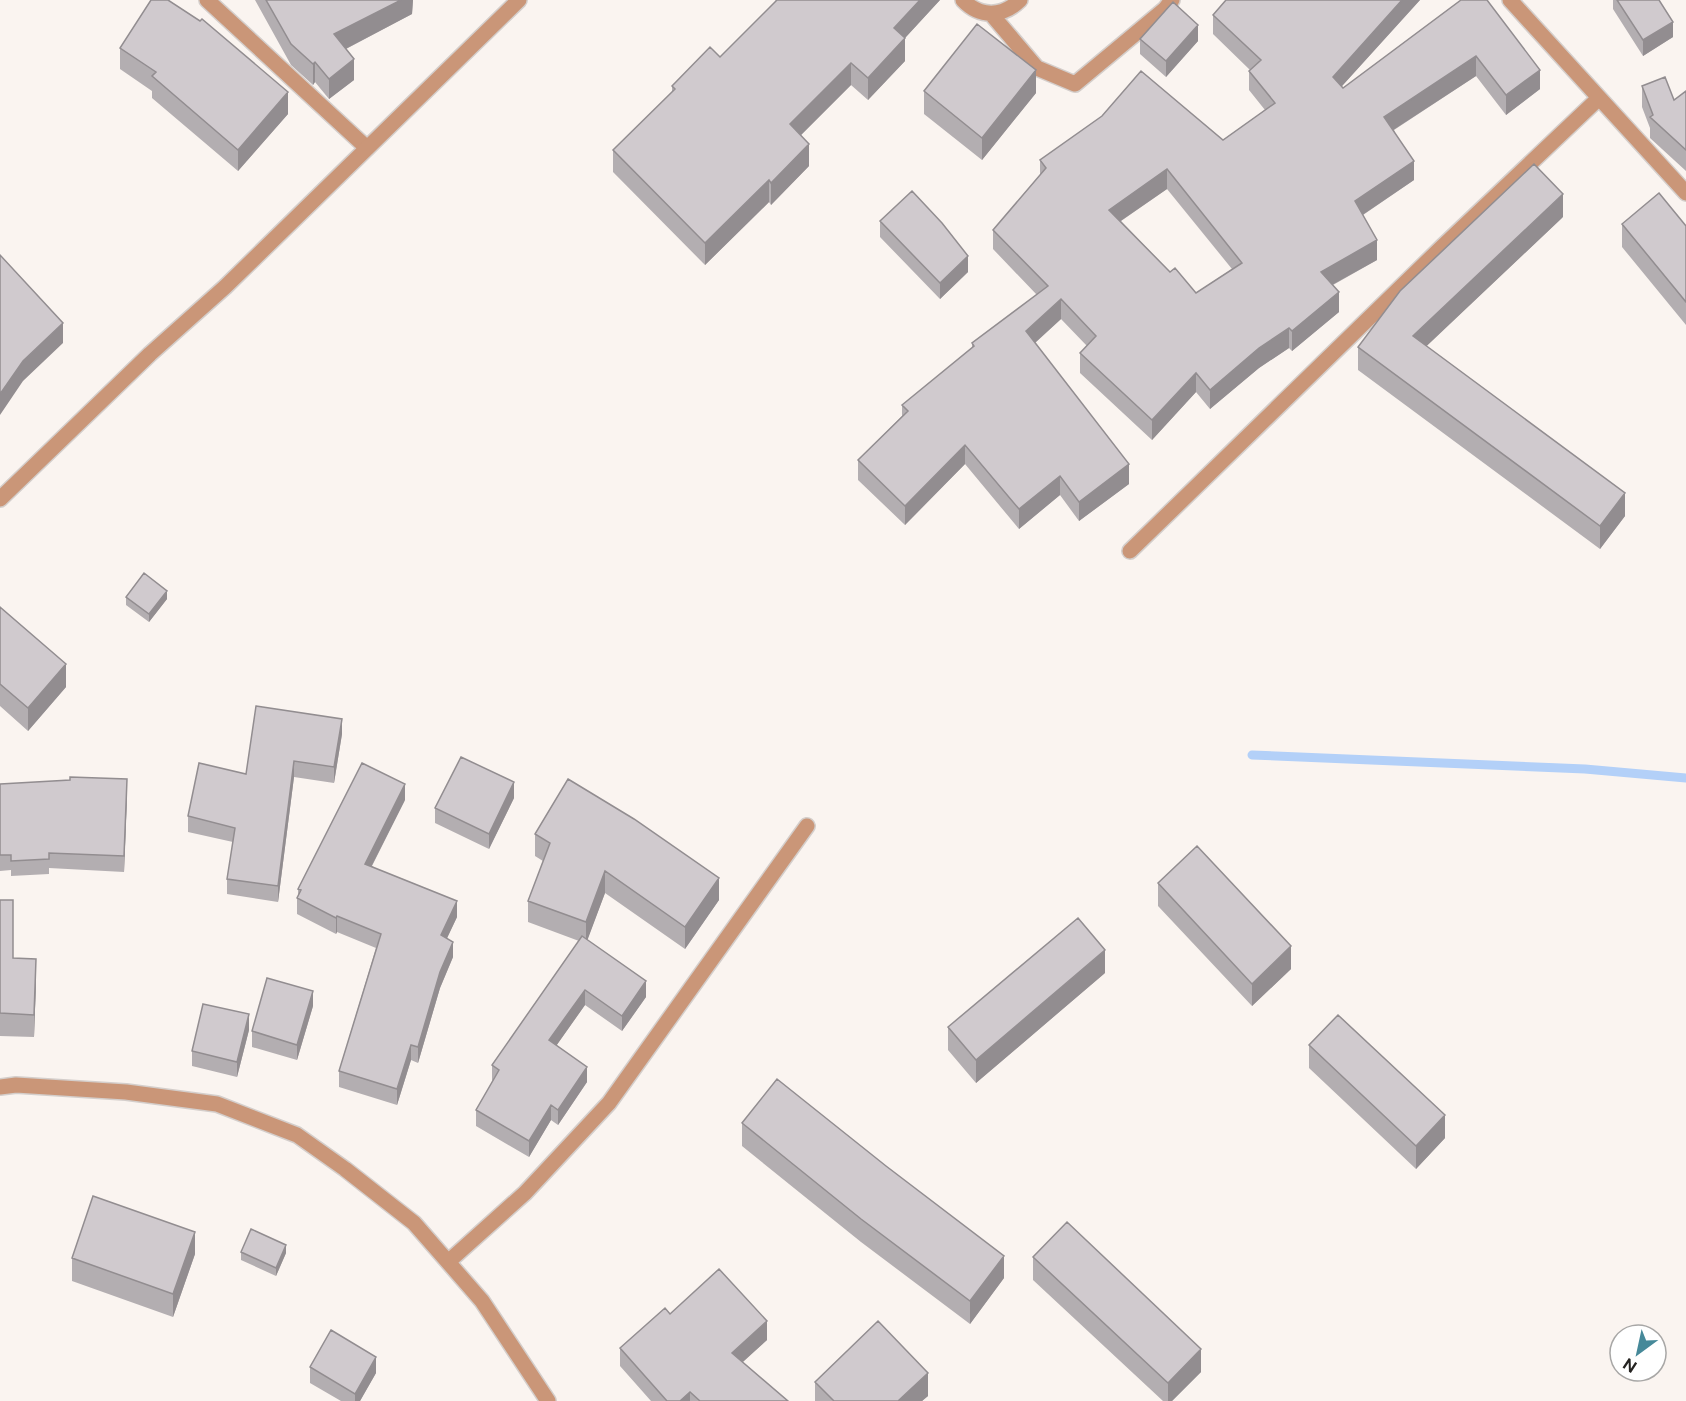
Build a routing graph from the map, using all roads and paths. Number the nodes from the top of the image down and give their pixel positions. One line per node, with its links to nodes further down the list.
1 (207, 0): 9 (street)
2 (519, 0): 9 (street)
3 (963, 0): 7 (street)
4 (1020, 0): 7 (street)
5 (1172, 0): 7 (street)
6 (1510, 0): 8 (street)
7 (992, 15)
8 (1599, 98): 10 (street); 12 (street)
9 (367, 148): 11 (street)
10 (1686, 193)
11 (0, 499)
12 (1130, 551)
13 (807, 826): 15 (street)
14 (0, 1087): 15 (street)
15 (448, 1262): 16 (street)
16 (548, 1401)

